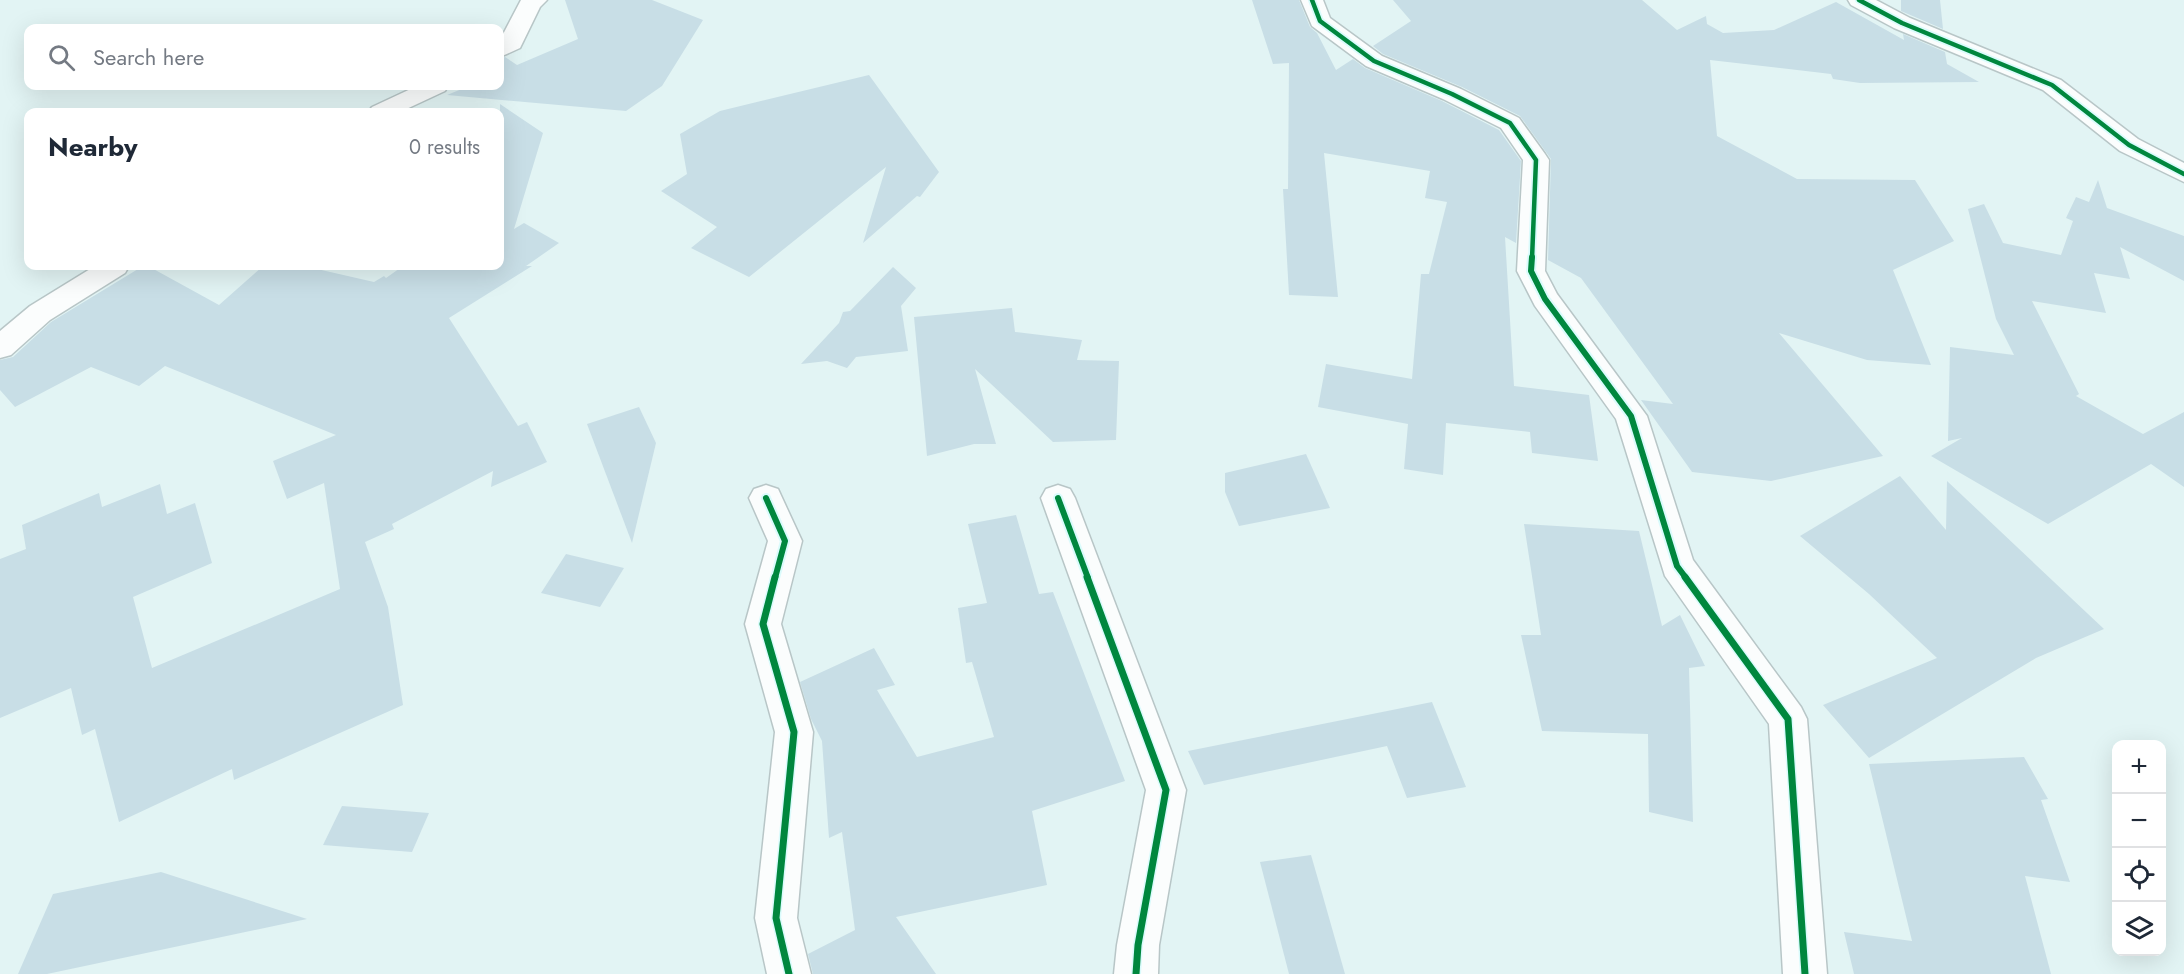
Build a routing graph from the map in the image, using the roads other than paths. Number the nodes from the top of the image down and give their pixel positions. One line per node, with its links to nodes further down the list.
1 (536, 0): 4 (street)
2 (1312, 0): 14 (street)
3 (1860, 0): 7 (street)
4 (504, 48)
5 (428, 90): 6 (street)
6 (389, 108)
7 (2184, 174)
8 (109, 270): 9 (street)
9 (0, 347)
10 (766, 498): 12 (street)
11 (1058, 498): 13 (street)
12 (789, 974)
13 (1136, 974)
14 (1805, 974)

